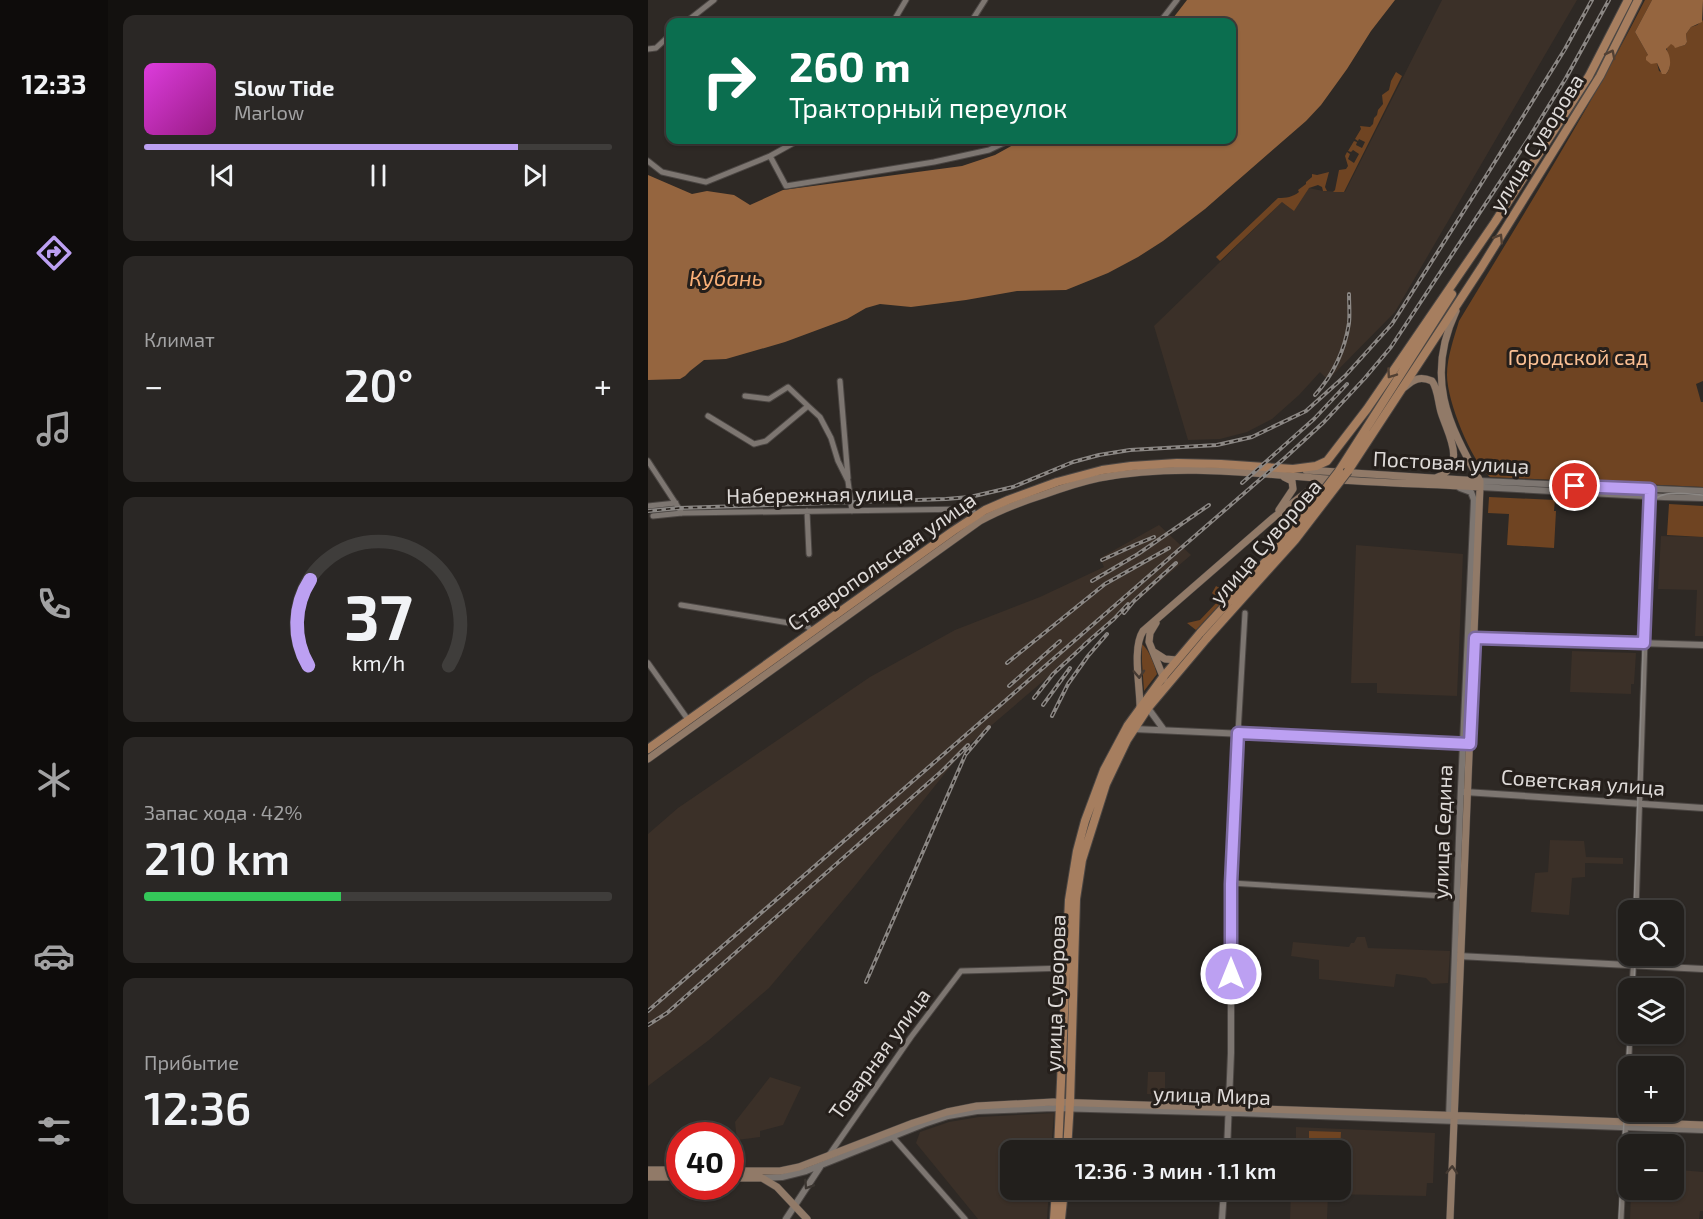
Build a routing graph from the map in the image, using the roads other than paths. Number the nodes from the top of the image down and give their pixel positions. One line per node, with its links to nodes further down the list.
1 (714, 0): 7 (street)
2 (906, 0): 8 (street)
3 (985, 0): 9 (street)
4 (1177, 0): 10 (street)
5 (1628, 0): 17 (main road, улица Суворова)
6 (1638, 0): 18 (main road, улица Суворова, one-way to 6)
7 (691, 18)
8 (895, 18)
9 (973, 18)
10 (1163, 18)
11 (666, 39): 12 (street)
12 (648, 49)
13 (791, 144): 15 (street)
14 (1002, 144): 15 (street)
15 (770, 156): 16 (street)
16 (648, 161)
17 (1496, 222): 22 (main road, улица Суворова); 26 (main road, улица Суворова, one-way to 26)
18 (1468, 288): 20 (main road, улица Суворова); 33 (main road)
19 (840, 381): 31 (street)
20 (1401, 391): 22 (main road, улица Суворова); 29 (main road)
21 (746, 396): 23 (street)
22 (1392, 398): 51 (main road, улица Суворова, bridge)
23 (808, 406): 24 (street); 31 (street)
24 (708, 416)
25 (648, 461): 38 (street)
26 (1293, 469): 27 (main road, Ставропольская улица); 44 (main road, Ставропольская улица)
27 (1342, 473): 29 (main road, Постовая улица)
28 (1276, 475): 30 (main road, Ставропольская улица); 44 (main road, Ставропольская улица); 45 (main road)
29 (1434, 478): 33 (main road, Постовая улица)
30 (1327, 479): 32 (main road, Ставропольская улица); 45 (main road)
31 (848, 481): 41 (street)
32 (1361, 482): 34 (main road, Постовая улица)
33 (1480, 484): 34 (main road, Постовая улица); 36 (street, Постовая улица); 52 (main road, улица Седина)
34 (1453, 486): 52 (street, улица Седина)
35 (1703, 491): 36 (street, Постовая улица)
36 (1650, 493): 37 (street, Постовая улица); 55 (street)
37 (1703, 498)
38 (676, 503): 39 (street); 42 (street)
39 (648, 506)
40 (807, 511): 41 (street, Набережная улица); 42 (street, Набережная улица); 46 (street)
41 (852, 511): 44 (street, Набережная улица)
42 (682, 513): 43 (street, Набережная улица)
43 (653, 516)
44 (978, 518): 50 (main road, Ставропольская улица)
45 (1273, 518): 48 (main road, улица Суворова)
46 (809, 554)
47 (681, 605): 50 (street)
48 (1165, 611): 53 (main road); 54 (main road, улица Суворова)
49 (1245, 613): 65 (street)
50 (815, 635): 62 (main road, Ставропольская улица); 68 (main road, Ставропольская улица)
51 (1204, 635): 58 (main road, улица Суворова); 60 (main road, улица Суворова)
52 (1472, 638): 55 (street); 66 (main road, улица Седина)
53 (1148, 639): 54 (main road); 57 (main road)
54 (1139, 642): 61 (main road, one-way to 61)
55 (1644, 643): 56 (street); 70 (street)
56 (1703, 645)
57 (1152, 651): 58 (main road); 60 (main road)
58 (1178, 660): 60 (main road, улица Суворова)
59 (648, 663): 62 (street)
60 (1165, 681): 61 (main road, улица Суворова)
61 (1144, 707): 63 (main road, улица Суворова); 64 (street)
62 (689, 721): 67 (main road, Ставропольская улица)
63 (1131, 727): 64 (street); 78 (main road, улица Суворова)
64 (1164, 730): 65 (street)
65 (1238, 733): 66 (street); 72 (street)
66 (1467, 744): 69 (main road, улица Седина)
67 (648, 749)
68 (648, 759)
69 (1465, 792): 70 (street, Советская улица); 73 (main road, улица Седина)
70 (1640, 804): 71 (street, Советская улица); 74 (street)
71 (1703, 808)
72 (1231, 884): 73 (street); 82 (street)
73 (1461, 897): 75 (main road, улица Седина)
74 (1635, 900)
75 (1458, 956): 76 (street); 83 (main road, улица Седина)
76 (1618, 964)
77 (1650, 966): 79 (street)
78 (1070, 968): 81 (main road, улица Суворова); 90 (street, Товарная улица)
79 (1703, 969)
80 (1630, 1044): 84 (street)
81 (1066, 1105): 82 (main road, улица Мира); 86 (main road, улица Мира); 87 (main road, улица Суворова); 88 (main road, улица Суворова)
82 (1229, 1110): 83 (main road, улица Мира); 89 (street)
83 (1452, 1118): 84 (main road, улица Мира); 109 (main road, улица Седина, one-way to 83)
84 (1626, 1125): 85 (main road, улица Мира); 110 (street)
85 (1703, 1127)
86 (890, 1134): 90 (main road, улица Мира); 91 (street, улица Мира); 105 (street)
87 (1060, 1140)
88 (1067, 1140)
89 (1228, 1140)
90 (828, 1157): 91 (street); 94 (main road, улица Мира)
91 (822, 1165): 98 (street, улица Мира); 102 (street, one-way to 102)
92 (648, 1170): 93 (main road)
93 (666, 1170)
94 (744, 1171)
95 (648, 1177): 96 (main road)
96 (666, 1177)
97 (744, 1178): 98 (main road, улица Мира)
98 (762, 1178): 102 (main road)
99 (1055, 1200): 106 (main road)
100 (1063, 1200): 107 (main road)
101 (1223, 1200): 108 (street)
102 (795, 1206): 103 (street); 104 (main road)
103 (786, 1219)
104 (807, 1219)
105 (965, 1219)
106 (1054, 1219)
107 (1061, 1219)
108 (1222, 1219)
109 (1450, 1219)
110 (1621, 1219)

